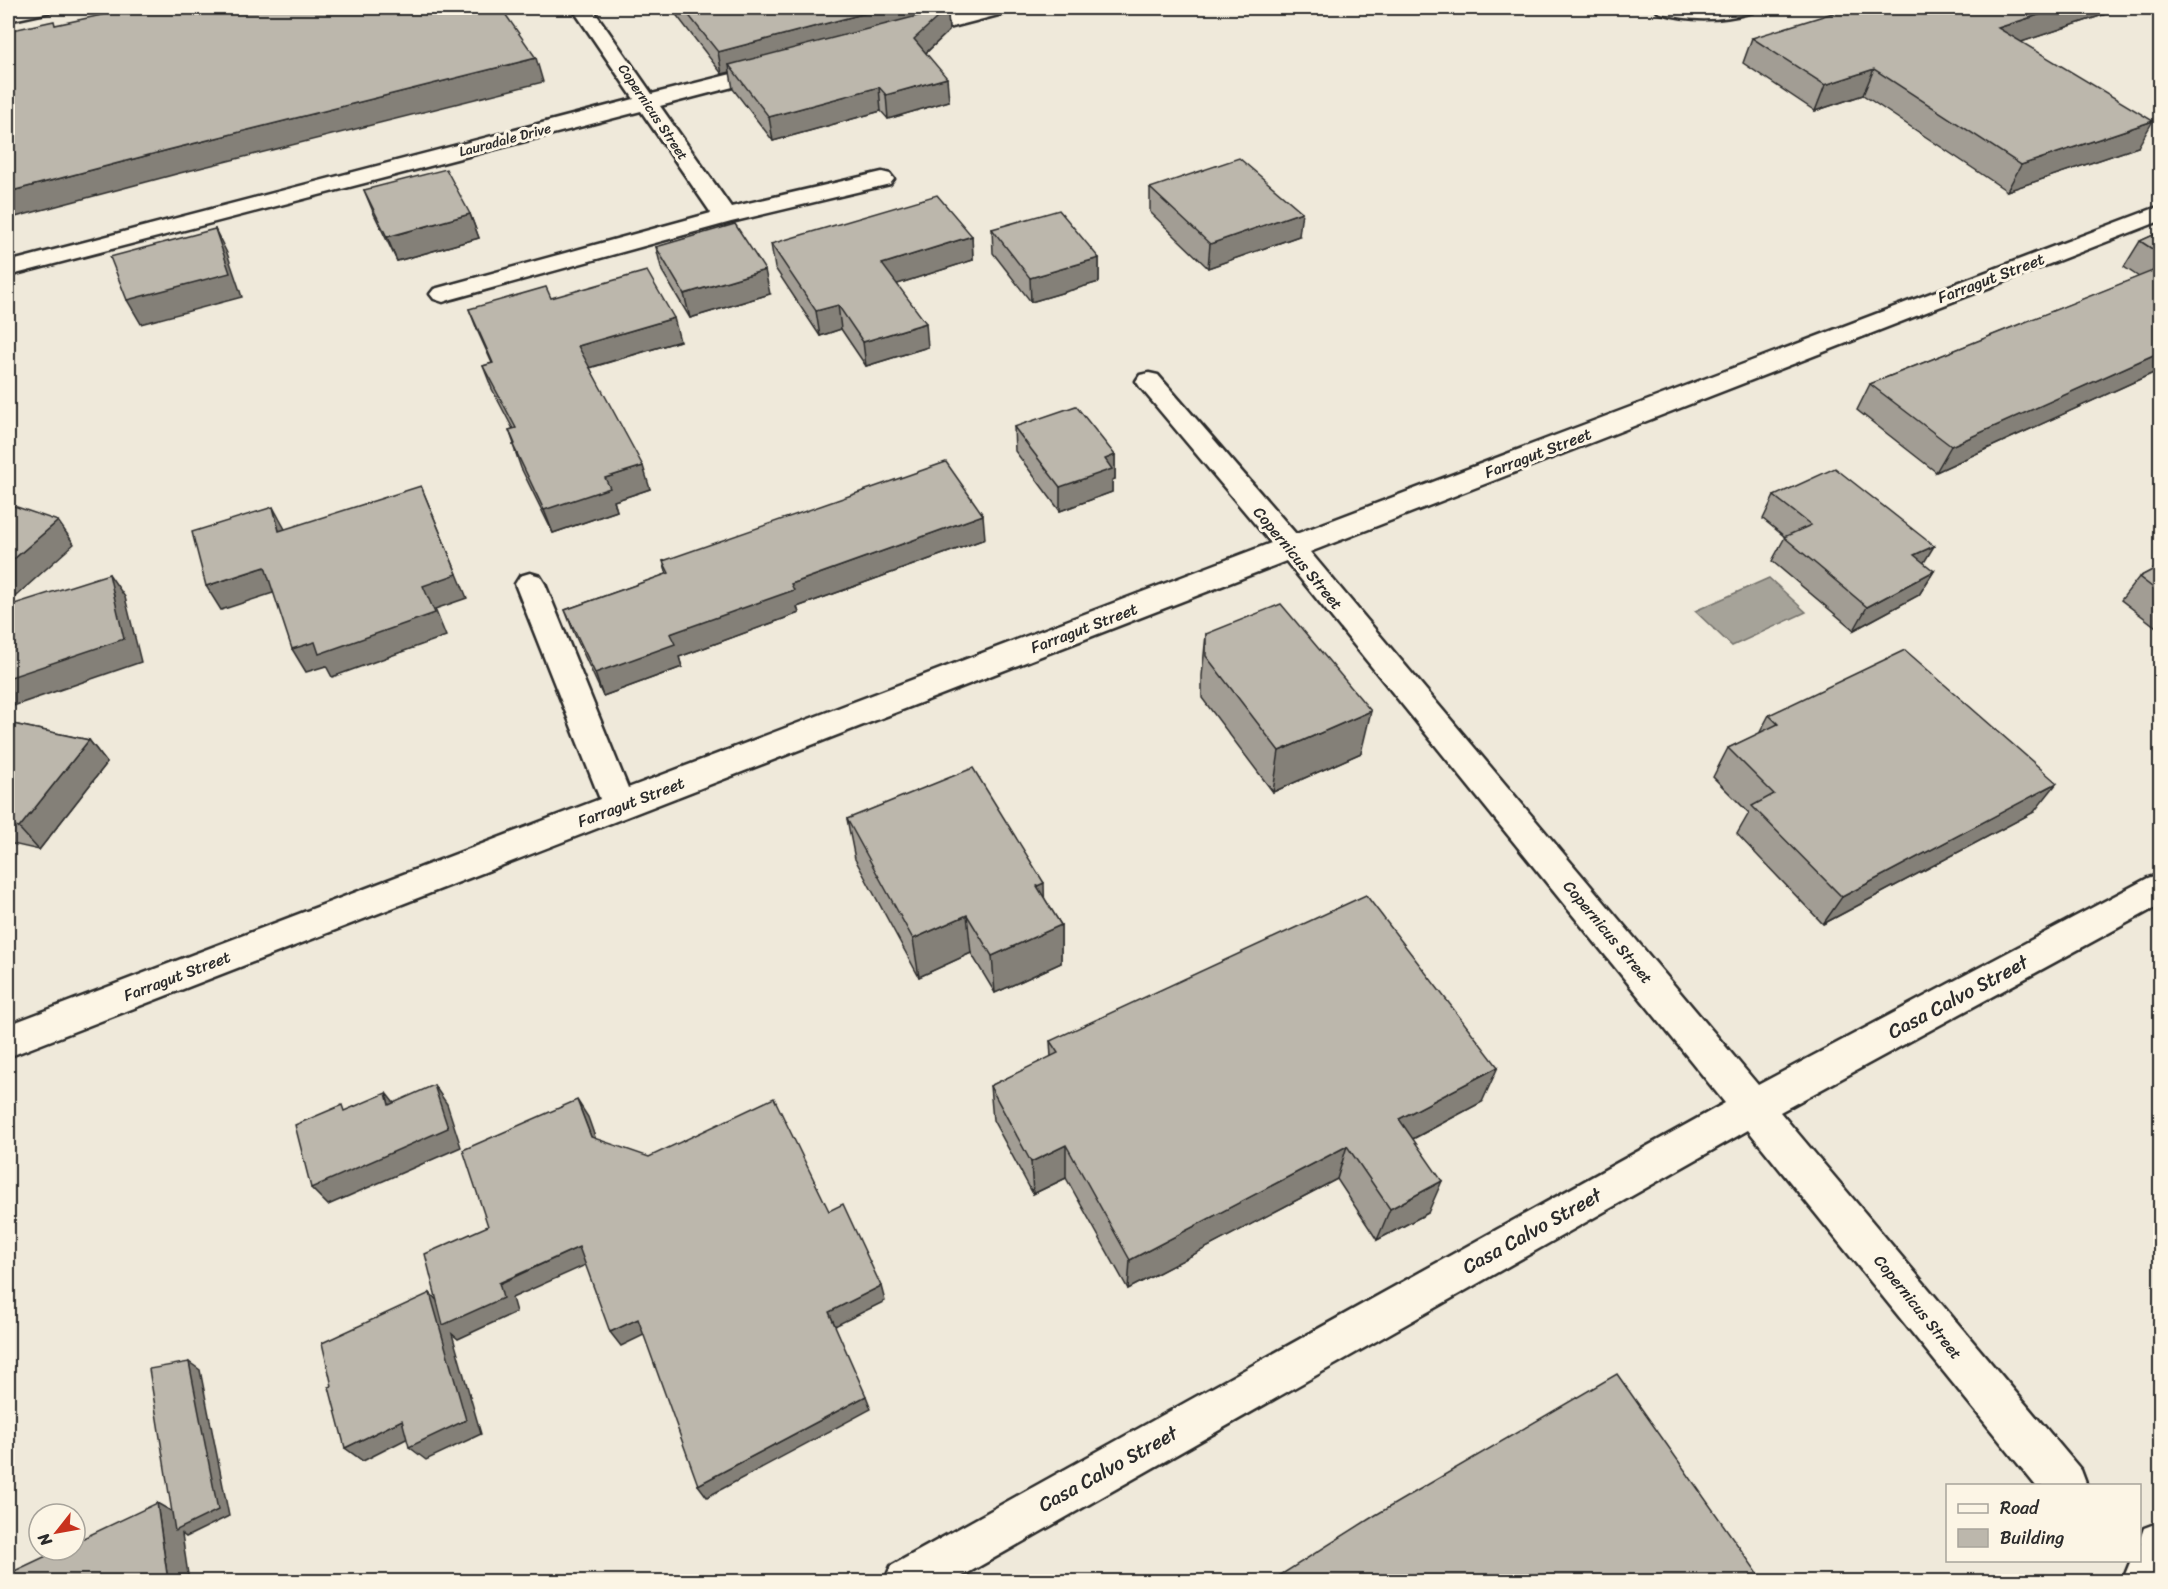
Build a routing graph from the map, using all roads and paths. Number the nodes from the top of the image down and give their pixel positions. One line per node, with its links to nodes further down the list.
1 (43, 8): 6 (street)
2 (582, 8): 9 (street, Copernicus Street)
3 (1003, 8): 7 (street)
4 (1665, 8): 5 (street)
5 (1746, 8)
6 (8, 15)
7 (888, 38)
8 (796, 63): 9 (street, Lauradale Drive)
9 (648, 103): 12 (street, Copernicus Street); 13 (street, Lauradale Drive)
10 (882, 180): 12 (street)
11 (2160, 213): 16 (street, Farragut Street)
12 (725, 216): 14 (street)
13 (8, 269)
14 (443, 294)
15 (1149, 381): 16 (street, Copernicus Street)
16 (1292, 549): 18 (street, Farragut Street); 21 (street, Copernicus Street)
17 (530, 584): 18 (street)
18 (619, 806): 20 (street, Farragut Street)
19 (2160, 888): 21 (street, Casa Calvo Street)
20 (8, 1041)
21 (1753, 1107): 22 (street, Copernicus Street); 25 (street, Casa Calvo Street)
22 (2064, 1484)
23 (2160, 1544): 26 (street)
24 (2129, 1562): 26 (street)
25 (908, 1581)
26 (2145, 1581)

